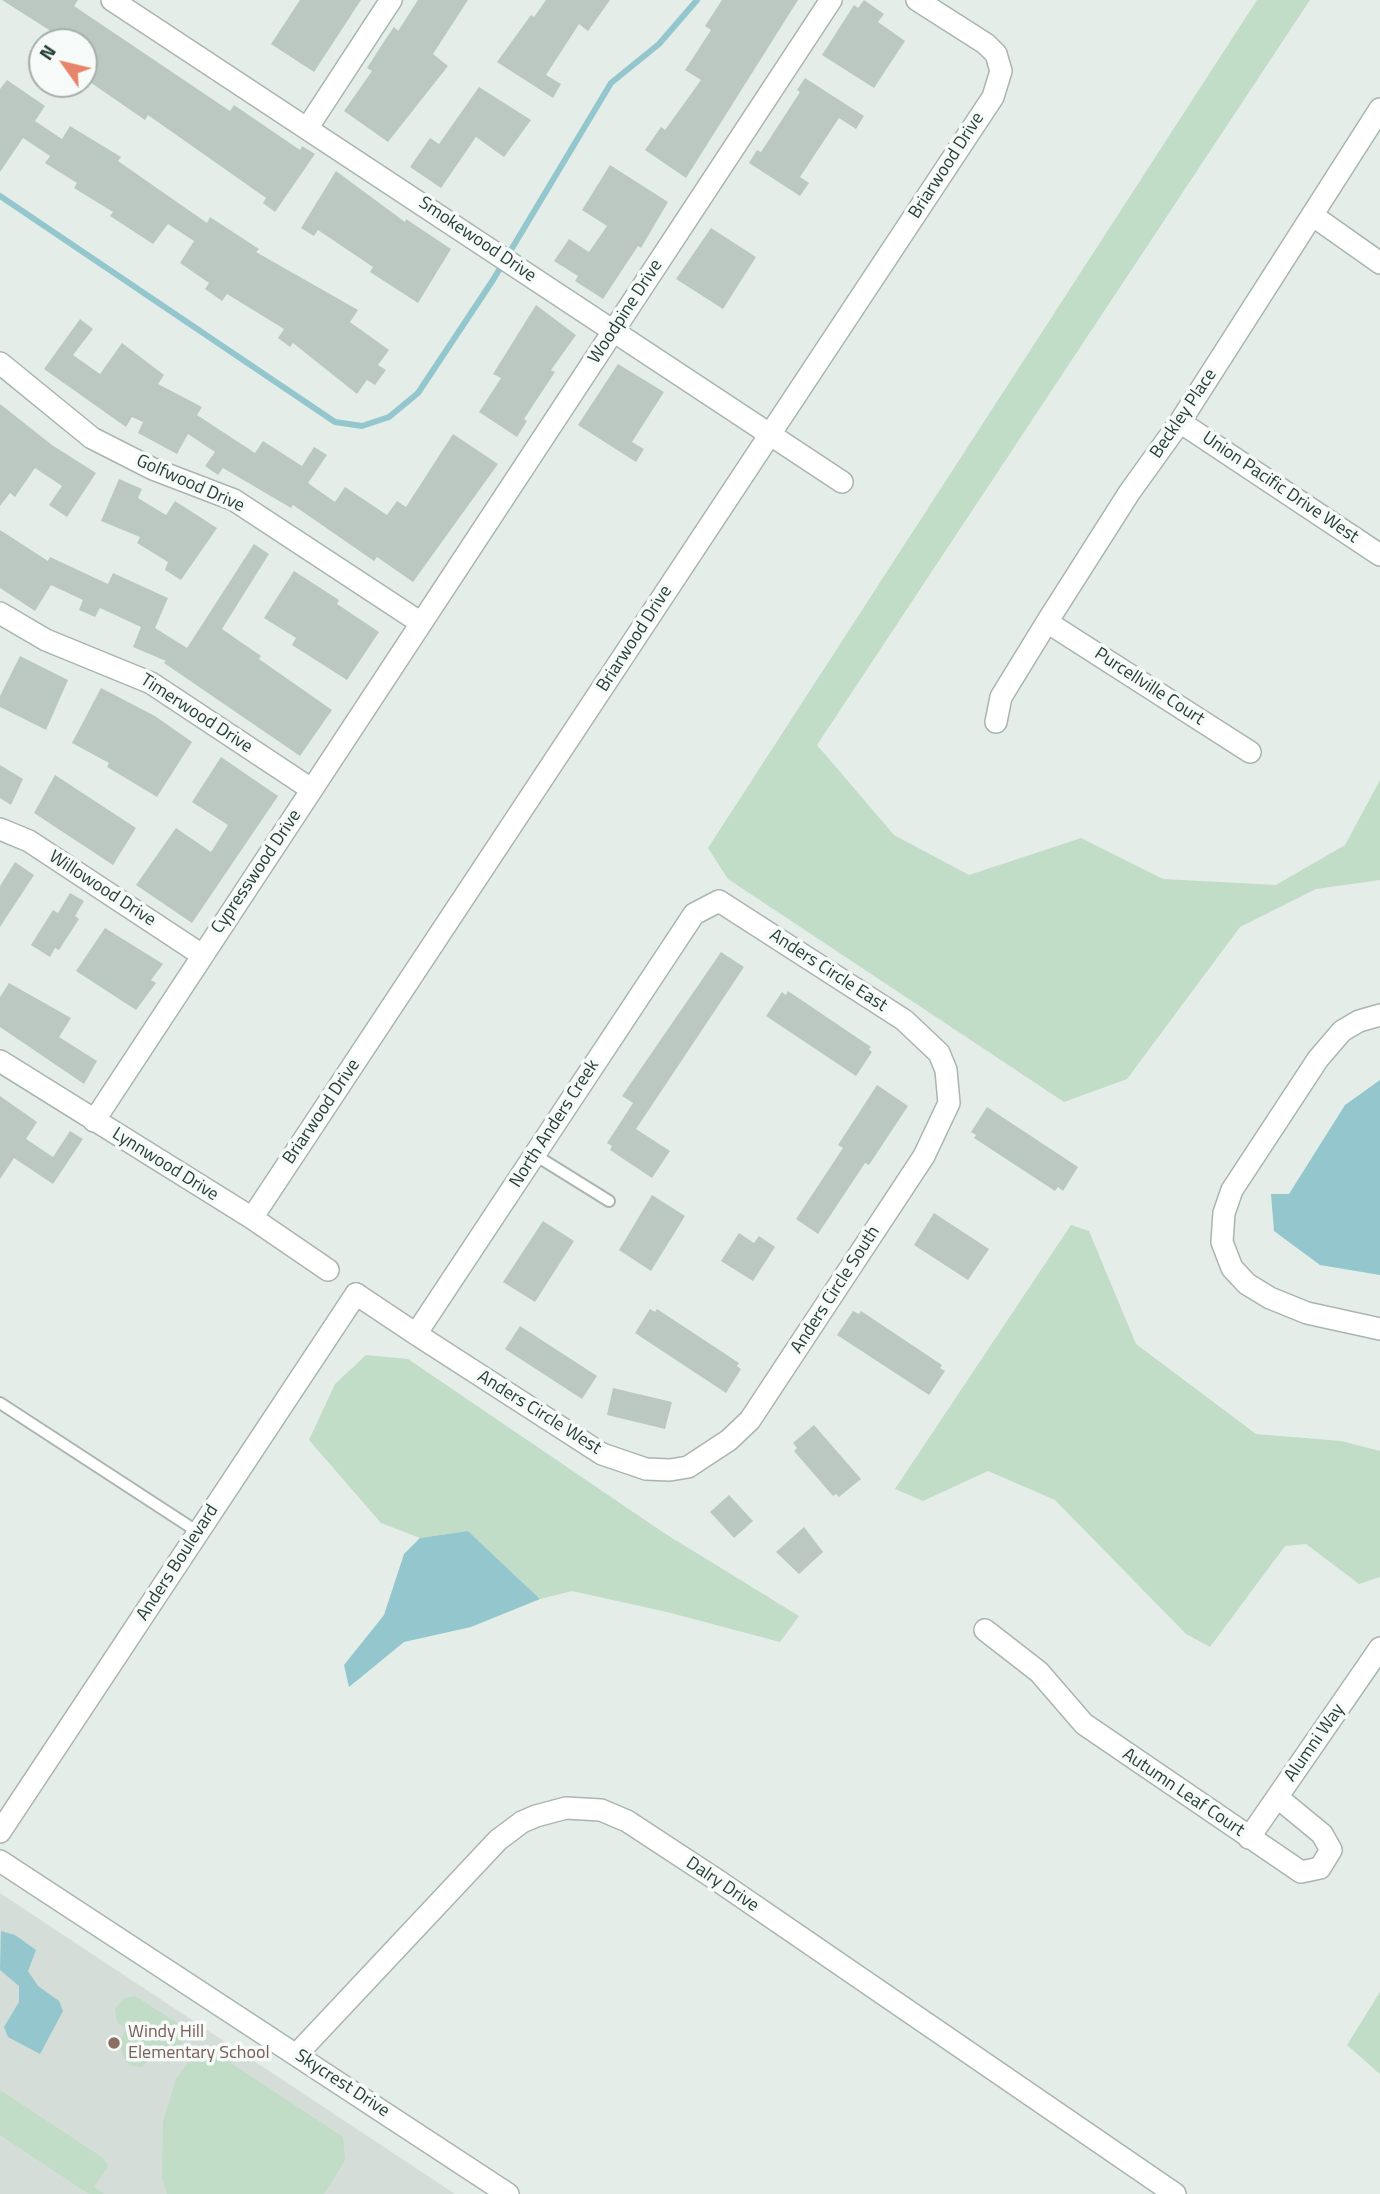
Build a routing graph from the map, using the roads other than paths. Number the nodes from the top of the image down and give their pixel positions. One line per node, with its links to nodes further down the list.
1 (111, 0): 6 (street, Smokewood Drive)
2 (391, 0): 6 (street)
3 (831, 0): 9 (street, Woodpine Drive)
4 (916, 0): 12 (street, Briarwood Drive)
5 (1380, 109): 7 (street, Beckley Place)
6 (308, 127): 9 (street, Smokewood Drive)
7 (1312, 215): 8 (street); 11 (street, Beckley Place)
8 (1380, 263)
9 (613, 332): 12 (street, Smokewood Drive); 17 (street, Woodpine Drive)
10 (0, 363): 17 (street, Golfwood Drive)
11 (1180, 422): 14 (street, Union Pacific Drive West); 16 (street, Beckley Place)
12 (769, 436): 13 (street, Smokewood Drive); 30 (street, Briarwood Drive)
13 (842, 482)
14 (1380, 555)
15 (0, 613): 20 (street, Timerwood Drive)
16 (1047, 622): 18 (street, Beckley Place); 19 (street, Purcellville Court)
17 (421, 623): 20 (street, Cypresswood Drive)
18 (996, 722)
19 (1250, 752)
20 (312, 789): 23 (street, Cypresswood Drive)
21 (0, 829): 23 (street, Willowood Drive)
22 (694, 914): 26 (street, Anders Circle East); 28 (street, North Anders Creek)
23 (202, 955): 27 (street, Cypresswood Drive)
24 (1376, 1015): 33 (street)
25 (0, 1061): 27 (street, Lynnwood Drive)
26 (946, 1070): 36 (street, Anders Circle South)
27 (94, 1121): 30 (street, Lynnwood Drive)
28 (535, 1154): 29 (lane); 34 (street, North Anders Creek)
29 (609, 1201)
30 (252, 1218): 31 (street, Lynnwood Drive)
31 (328, 1270)
32 (356, 1294): 34 (street, Anders Circle West); 37 (street, Anders Boulevard)
33 (1380, 1329)
34 (416, 1335): 36 (street, Anders Circle West)
35 (0, 1403): 37 (lane)
36 (670, 1470)
37 (198, 1532): 41 (street, Anders Boulevard)
38 (985, 1630): 42 (street, Autumn Leaf Court)
39 (1376, 1661): 40 (street, Alumni Way)
40 (1277, 1797): 42 (street, Alumni Way); 42 (street, Autumn Leaf Court)
41 (0, 1832)
42 (1249, 1838)
43 (0, 1861): 44 (street, Skycrest Drive)
44 (297, 2054): 45 (street, Skycrest Drive); 46 (street, Dalry Drive)
45 (508, 2194)
46 (1175, 2194)

